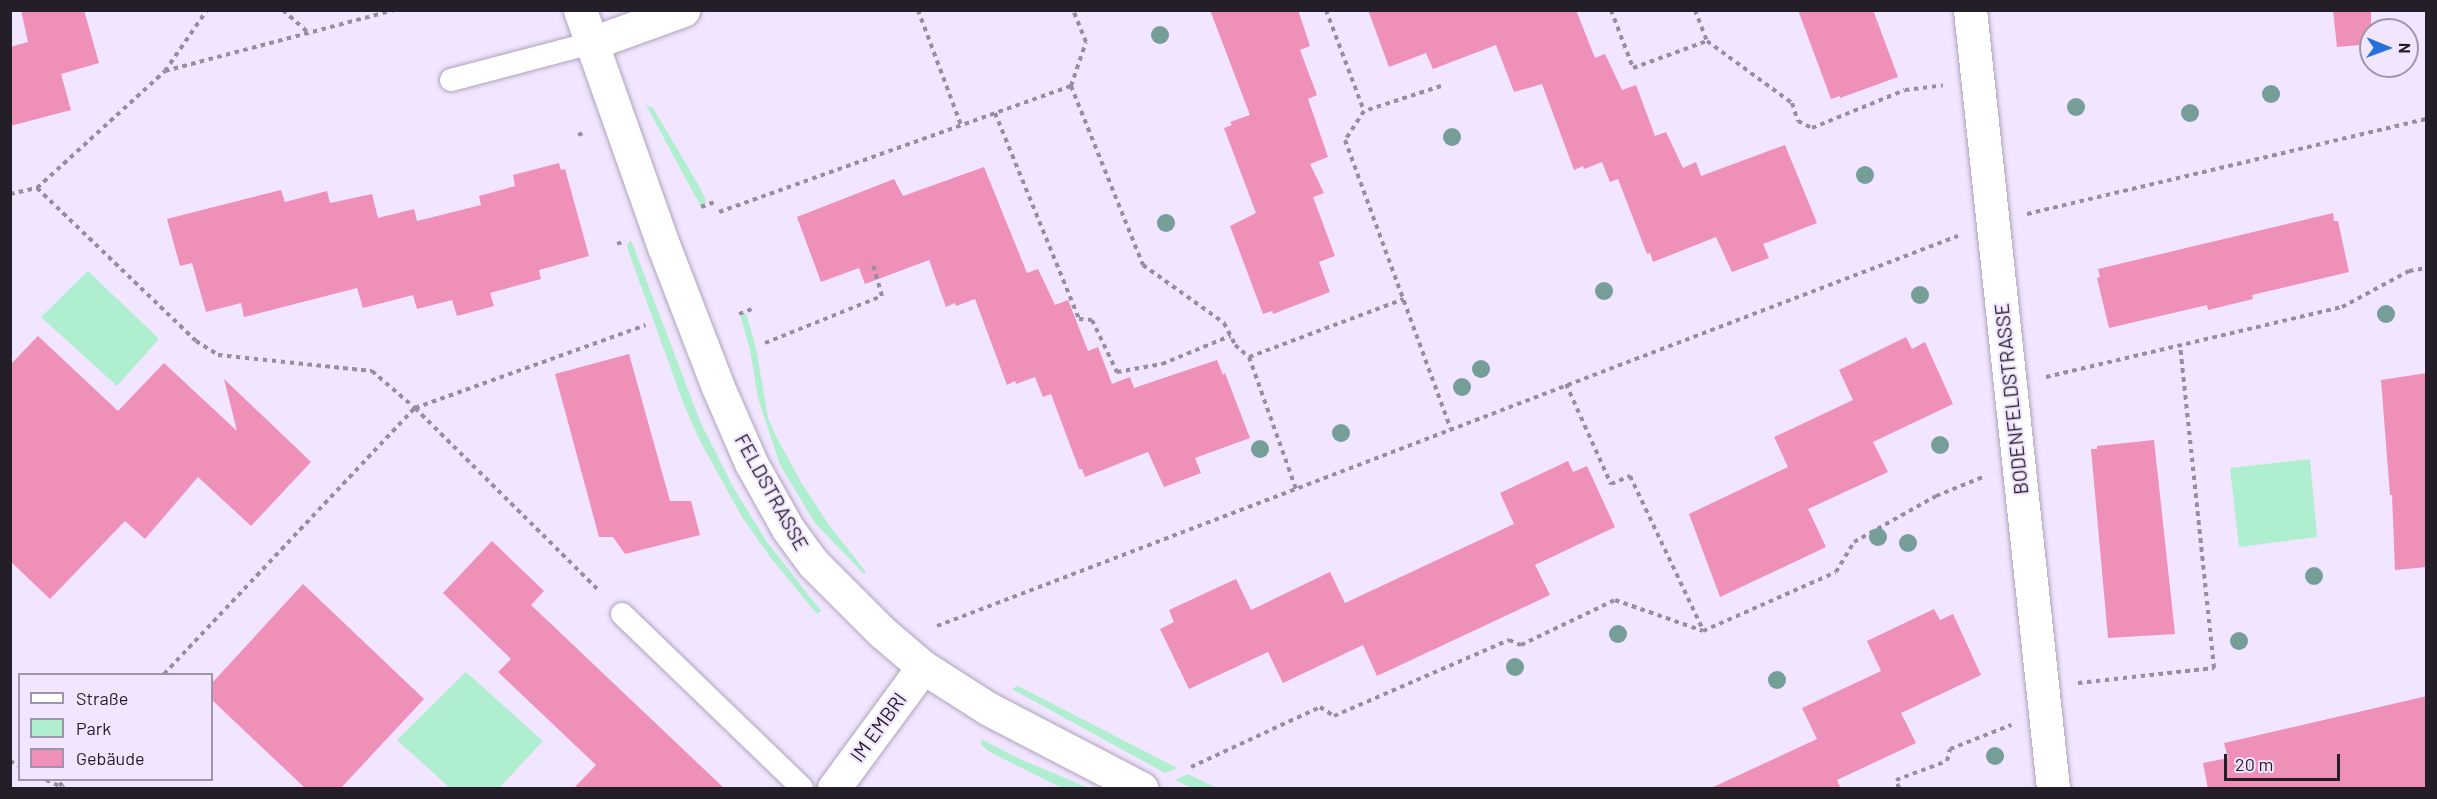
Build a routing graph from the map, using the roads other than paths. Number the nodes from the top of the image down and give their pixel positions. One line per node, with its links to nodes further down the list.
1 (580, 10): 4 (street, FELDSTRASSE)
2 (682, 10): 4 (street)
3 (1970, 10): 11 (street, BODENFELDSTRASSE)
4 (592, 43): 5 (lane); 7 (street, FELDSTRASSE)
5 (451, 80)
6 (622, 614): 8 (lane)
7 (923, 666): 9 (street, IM EMBRI); 10 (street, FELDSTRASSE)
8 (802, 789)
9 (834, 789)
10 (1141, 789)
11 (2053, 789)

